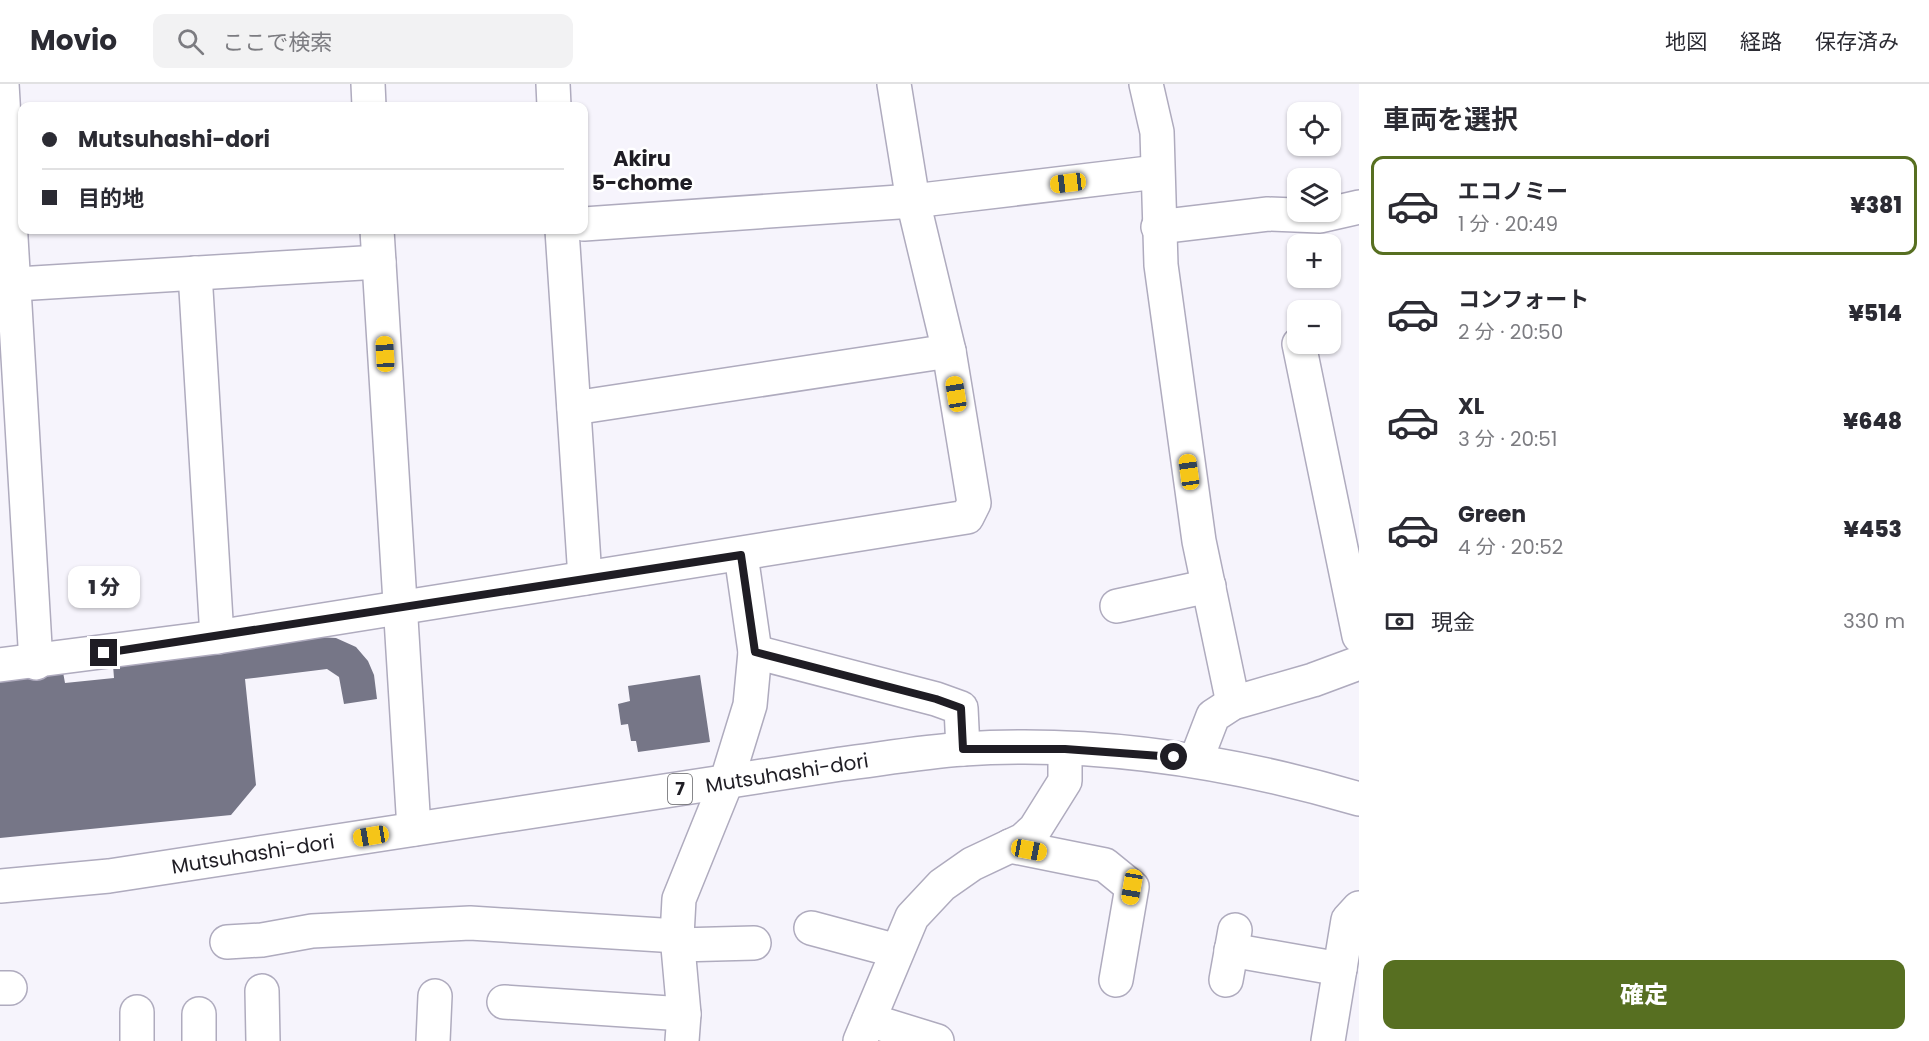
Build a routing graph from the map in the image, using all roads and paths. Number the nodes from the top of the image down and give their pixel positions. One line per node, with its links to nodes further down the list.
1 (368, 84): 6 (street)
2 (553, 84): 7 (street)
3 (894, 84): 9 (street)
4 (1146, 84): 8 (street)
5 (7, 85): 17 (street)
6 (369, 102)
7 (554, 102)
8 (1157, 172): 9 (street); 12 (street)
9 (913, 201): 11 (street); 18 (street)
10 (1359, 207): 12 (street)
11 (588, 224)
12 (1158, 227): 24 (street)
13 (377, 234): 15 (street)
14 (562, 234): 20 (street)
15 (379, 262): 16 (street); 26 (street)
16 (195, 273): 17 (street); 28 (street)
17 (7, 285): 21 (street)
18 (949, 351): 20 (street); 22 (street)
19 (1301, 354): 27 (street)
20 (574, 408): 23 (street)
21 (12, 473): 30 (street)
22 (741, 555): 23 (street); 29 (street)
23 (585, 578): 26 (street)
24 (1209, 586): 25 (street); 33 (street)
25 (1117, 606)
26 (400, 607): 28 (street); 39 (street)
27 (1359, 636)
28 (217, 637): 30 (street)
29 (755, 652): 34 (street); 37 (street)
30 (36, 663): 32 (street)
31 (1359, 663): 33 (street)
32 (0, 665)
33 (1233, 703): 36 (street)
34 (963, 749): 35 (street, Mutsuhashi-dori / 7); 37 (street, Mutsuhashi-dori / 7)
35 (1065, 749): 36 (street, Mutsuhashi-dori / 7); 40 (street)
36 (1196, 760): 38 (street, Mutsuhashi-dori / 7)
37 (726, 783): 39 (street, Mutsuhashi-dori / 7); 44 (street)
38 (1359, 799)
39 (414, 830): 41 (street, Mutsuhashi-dori / 7)
40 (1010, 846): 47 (street); 50 (street)
41 (0, 886)
42 (1359, 908): 49 (street)
43 (811, 928): 47 (street)
44 (677, 940): 45 (street); 46 (street); 54 (street)
45 (227, 942)
46 (754, 943)
47 (897, 951): 55 (street)
48 (1231, 952): 49 (street)
49 (1340, 969): 59 (street)
50 (1116, 980)
51 (262, 991): 56 (street)
52 (435, 996): 57 (street)
53 (504, 1002): 54 (street)
54 (683, 1028)
55 (865, 1031): 58 (street)
56 (263, 1041)
57 (433, 1041)
58 (937, 1041)
59 (1328, 1041)

